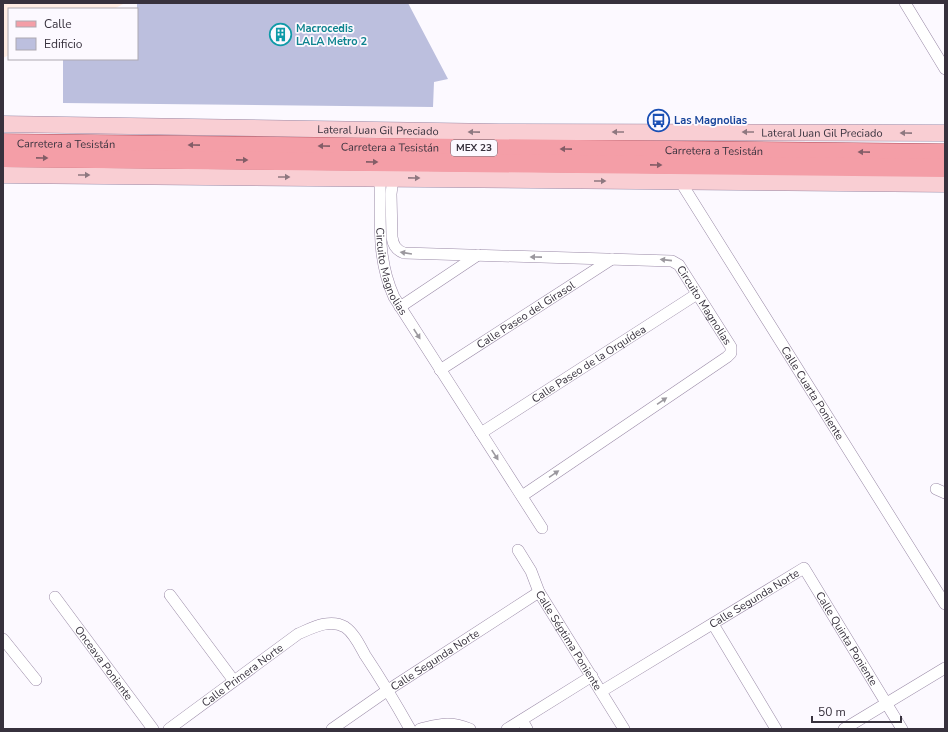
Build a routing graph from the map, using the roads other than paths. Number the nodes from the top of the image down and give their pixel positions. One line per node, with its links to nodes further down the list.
1 (905, 3): 2 (street)
2 (945, 69)
3 (3, 124): 4 (main road, Lateral Juan Gil Preciado, one-way to 3)
4 (499, 132): 5 (main road, Lateral Juan Gil Preciado); 9 (main road)
5 (552, 132): 6 (main road, Lateral Juan Gil Preciado, one-way to 5); 10 (main road)
6 (945, 133)
7 (3, 143): 9 (main road, Carretera a Tesistán / MEX 23, one-way to 7)
8 (945, 153): 10 (main road, Carretera a Tesistán / MEX 23, one-way to 10)
9 (511, 156): 10 (main road, Carretera a Tesistán / MEX 23); 11 (main road, Carretera a Tesistán / MEX 23, one-way to 9); 15 (main road)
10 (541, 156): 12 (main road, Carretera a Tesistán / MEX 23, one-way to 12); 16 (main road)
11 (3, 158)
12 (945, 168)
13 (3, 175): 14 (main road, one-way to 14)
14 (387, 178): 15 (main road, one-way to 15); 19 (street, Circuito Magnolias, one-way to 14); 22 (street, Circuito Magnolias)
15 (498, 180): 16 (main road)
16 (550, 180): 17 (main road, one-way to 17)
17 (680, 181): 18 (main road); 32 (street, Calle Cuarta Poniente)
18 (945, 184)
19 (478, 255): 20 (street, Circuito Magnolias, one-way to 19); 22 (street)
20 (612, 258): 21 (street, Circuito Magnolias, one-way to 20); 23 (street, Calle Paseo del Girasol)
21 (697, 294): 24 (street, Calle Paseo de la Orquídea); 25 (street, Circuito Magnolias, one-way to 21)
22 (400, 307): 23 (street, Circuito Magnolias, one-way to 23)
23 (440, 370): 24 (street, Circuito Magnolias)
24 (481, 433): 25 (street, Circuito Magnolias, one-way to 25)
25 (522, 496): 26 (street, Circuito Magnolias)
26 (542, 528)
27 (518, 550): 29 (street, Calle Séptima Poniente)
28 (804, 568): 33 (street, Calle Segunda Norte); 41 (street, Calle Quinta Poniente)
29 (539, 592): 36 (street, Calle Séptima Poniente); 39 (street, Calle Segunda Norte)
30 (170, 595): 38 (street)
31 (55, 597): 43 (street, Onceava Poniente)
32 (945, 604)
33 (712, 624): 40 (street, Calle Segunda Norte); 51 (street)
34 (3, 639): 37 (street)
35 (945, 668): 41 (street)
36 (592, 676): 40 (street, Calle Séptima Poniente); 42 (street)
37 (36, 680)
38 (234, 682): 39 (street, Calle Primera Norte); 44 (street, Calle Primera Norte)
39 (388, 690): 45 (street, Calle Segunda Norte); 46 (street)
40 (602, 691): 50 (street, Calle Séptima Poniente)
41 (886, 703): 52 (street); 53 (street, Calle Quinta Poniente)
42 (524, 724): 49 (street)
43 (153, 729)
44 (169, 729)
45 (332, 729)
46 (410, 729)
47 (420, 729): 48 (street)
48 (470, 729)
49 (507, 729)
50 (624, 729)
51 (776, 729)
52 (844, 729)
53 (902, 729)

